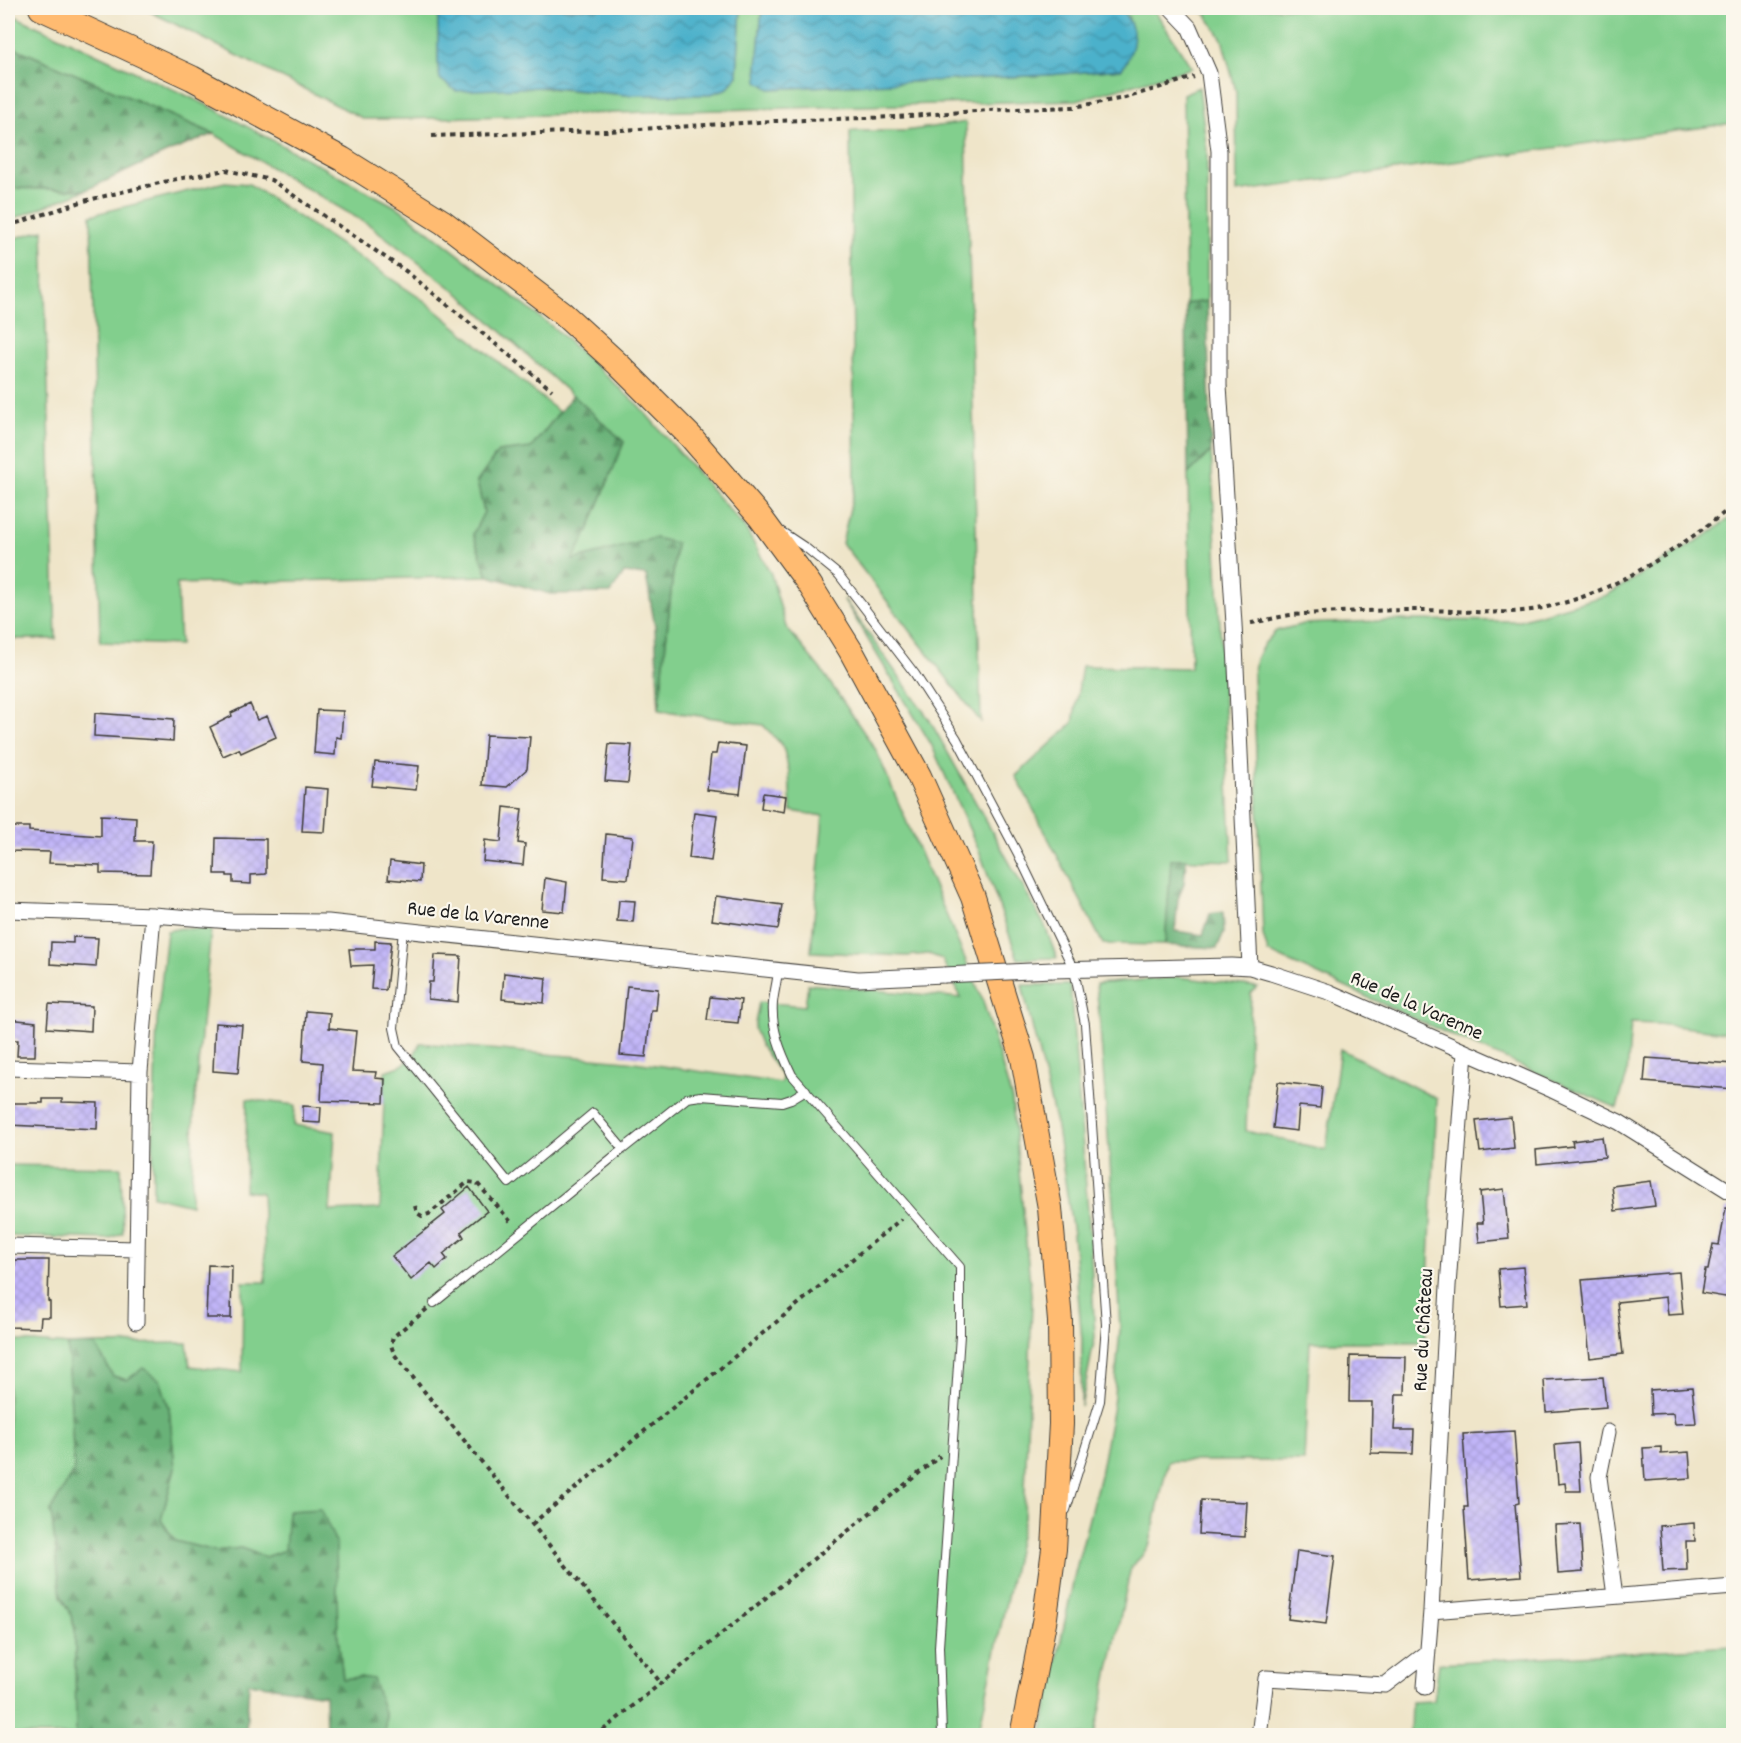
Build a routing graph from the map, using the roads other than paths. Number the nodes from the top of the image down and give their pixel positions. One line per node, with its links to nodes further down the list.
1 (41, 8): 3 (main road)
2 (1171, 8): 7 (street)
3 (760, 517): 8 (lane); 21 (main road)
4 (8, 910): 5 (street, Rue de la Varenne)
5 (153, 915): 6 (street, Rue de la Varenne); 12 (street)
6 (403, 930): 9 (street, Rue de la Varenne); 14 (lane)
7 (1250, 968): 8 (street, Rue de la Varenne); 10 (street, Rue de la Varenne)
8 (1074, 970): 9 (street, Rue de la Varenne, bridge); 21 (lane)
9 (778, 971): 13 (lane)
10 (1465, 1052): 15 (street, Rue de la Varenne); 24 (street, Rue du Château)
11 (8, 1068): 12 (street)
12 (140, 1072): 17 (street)
13 (806, 1090): 14 (lane); 27 (lane)
14 (623, 1149): 18 (lane)
15 (1734, 1194)
16 (8, 1246): 17 (street)
17 (137, 1249): 19 (street)
18 (434, 1303)
19 (136, 1322)
20 (1608, 1432): 23 (street)
21 (1054, 1549): 28 (main road)
22 (1734, 1587): 23 (street)
23 (1615, 1596): 24 (street)
24 (1431, 1611): 25 (street, Rue du Château)
25 (1427, 1653): 26 (street, Rue du Château); 29 (street)
26 (1425, 1687)
27 (942, 1734)
28 (1022, 1736)
29 (1259, 1736)

